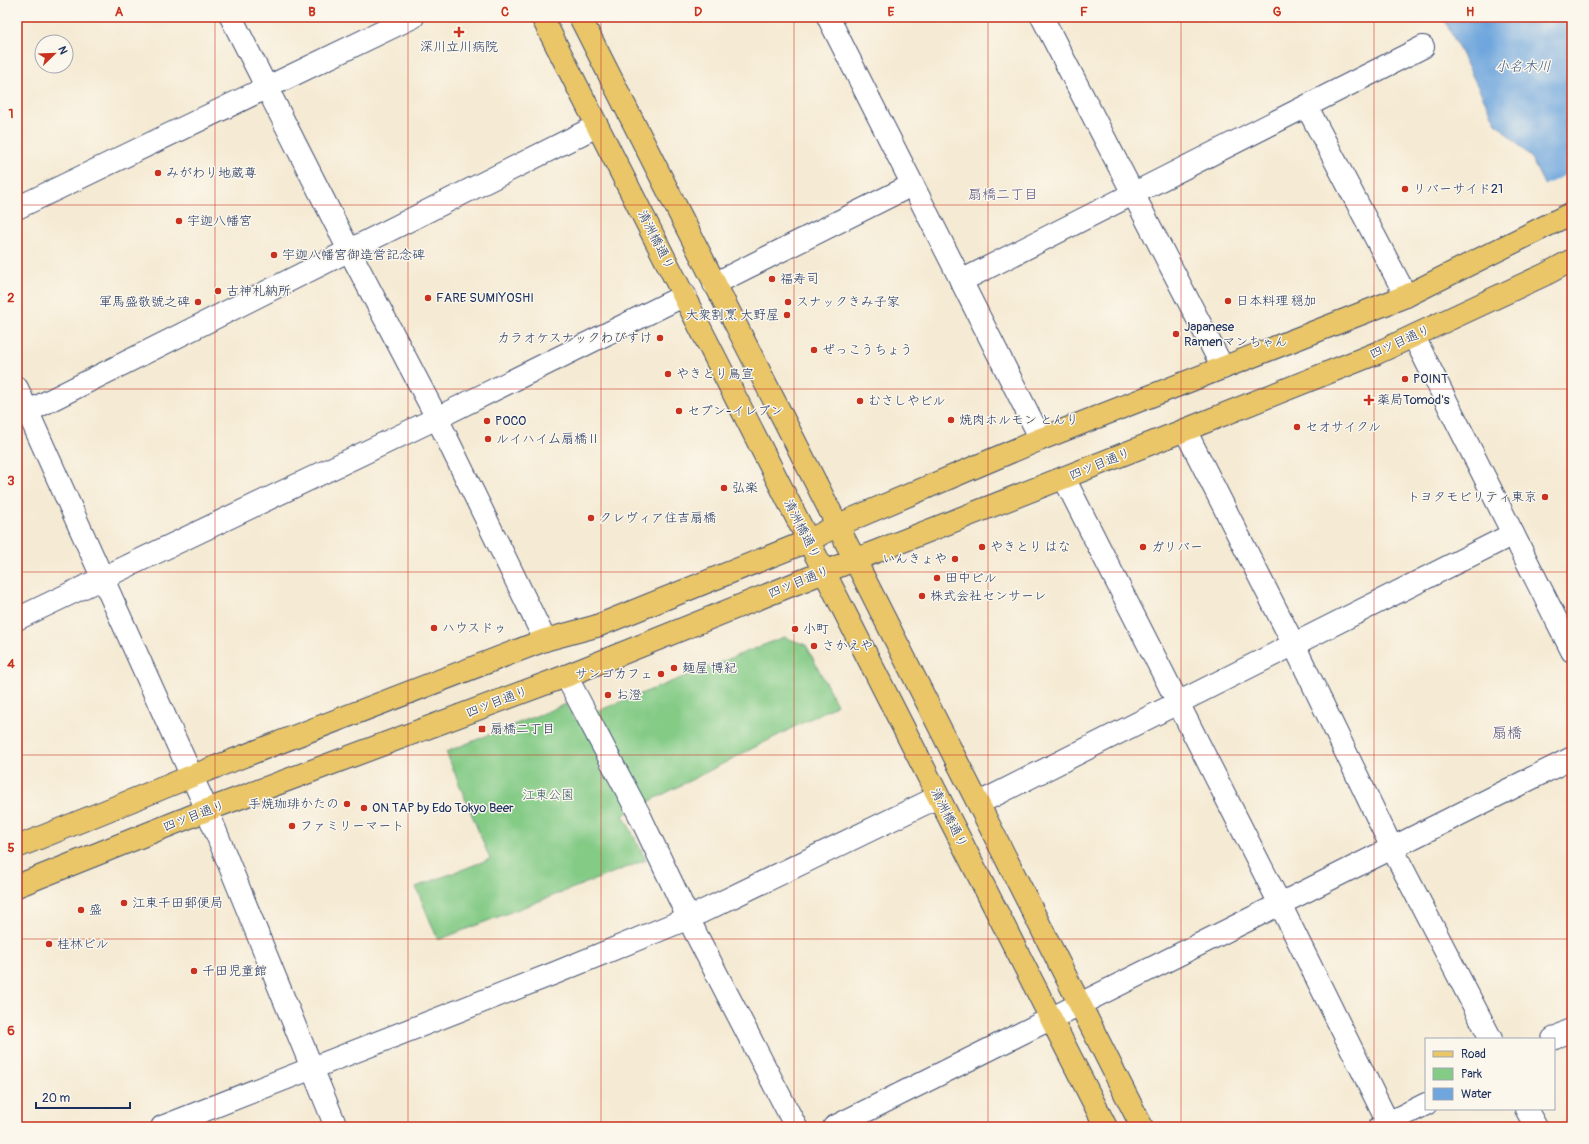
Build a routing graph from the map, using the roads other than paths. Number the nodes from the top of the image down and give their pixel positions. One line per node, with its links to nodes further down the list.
1 (231, 17): 8 (street)
2 (413, 17): 8 (street)
3 (542, 17): 10 (main road, 清洲橋通り)
4 (580, 17): 18 (main road)
5 (828, 17): 11 (street)
6 (1042, 17): 12 (street)
7 (1423, 47): 9 (street)
8 (266, 88): 13 (street); 15 (street)
9 (1307, 107): 12 (street); 20 (street)
10 (597, 126): 15 (street); 19 (main road, 清洲橋通り)
11 (912, 185): 17 (street); 18 (street)
12 (1134, 194): 17 (street); 22 (street)
13 (17, 208)
14 (1572, 213): 20 (main road)
15 (349, 250): 24 (street); 25 (street)
16 (1572, 260): 21 (main road, 四ツ目通り)
17 (961, 281): 27 (street)
18 (714, 284): 29 (main road)
19 (685, 295): 25 (street); 31 (main road, 清洲橋通り)
20 (1406, 296): 22 (main road)
21 (1414, 337): 26 (main road, 四ツ目通り); 30 (street)
22 (1223, 368): 27 (main road)
23 (17, 388): 24 (street)
24 (22, 414): 34 (street)
25 (437, 418): 34 (street); 36 (street)
26 (1185, 430): 28 (main road, 四ツ目通り); 37 (street)
27 (1041, 439): 29 (main road)
28 (1064, 478): 32 (main road, 四ツ目通り); 40 (street)
29 (838, 525): 31 (main road); 32 (main road)
30 (1513, 534): 37 (street); 38 (street)
31 (808, 541): 33 (main road, 清洲橋通り); 36 (main road)
32 (855, 560): 33 (main road, 四ツ目通り); 44 (main road)
33 (824, 572): 39 (main road, 四ツ目通り); 43 (main road, 清洲橋通り)
34 (102, 577): 35 (street); 42 (street)
35 (17, 619)
36 (545, 640): 42 (main road)
37 (1294, 645): 40 (street); 47 (street)
38 (1572, 651)
39 (566, 676): 45 (main road, 四ツ目通り); 50 (street)
40 (1178, 703): 44 (street); 49 (street)
41 (1572, 758): 47 (street)
42 (192, 776): 45 (street); 46 (main road)
43 (938, 797): 50 (street); 52 (main road, 清洲橋通り)
44 (979, 803): 51 (main road)
45 (207, 810): 48 (main road, 四ツ目通り); 56 (street)
46 (17, 847)
47 (1392, 848): 49 (street); 54 (street)
48 (17, 886)
49 (1280, 904): 51 (street); 59 (street)
50 (689, 918): 56 (street); 62 (street)
51 (1080, 1005): 52 (street); 65 (main road)
52 (1051, 1019): 63 (street); 64 (main road, 清洲橋通り)
53 (1572, 1029): 55 (street)
54 (1490, 1038)
55 (1555, 1038)
56 (312, 1068): 60 (street); 61 (street)
57 (1425, 1105): 59 (street)
58 (1527, 1110): 66 (street)
59 (1386, 1126)
60 (162, 1127)
61 (336, 1127)
62 (796, 1127)
63 (834, 1127)
64 (1106, 1127)
65 (1142, 1127)
66 (1536, 1127)

